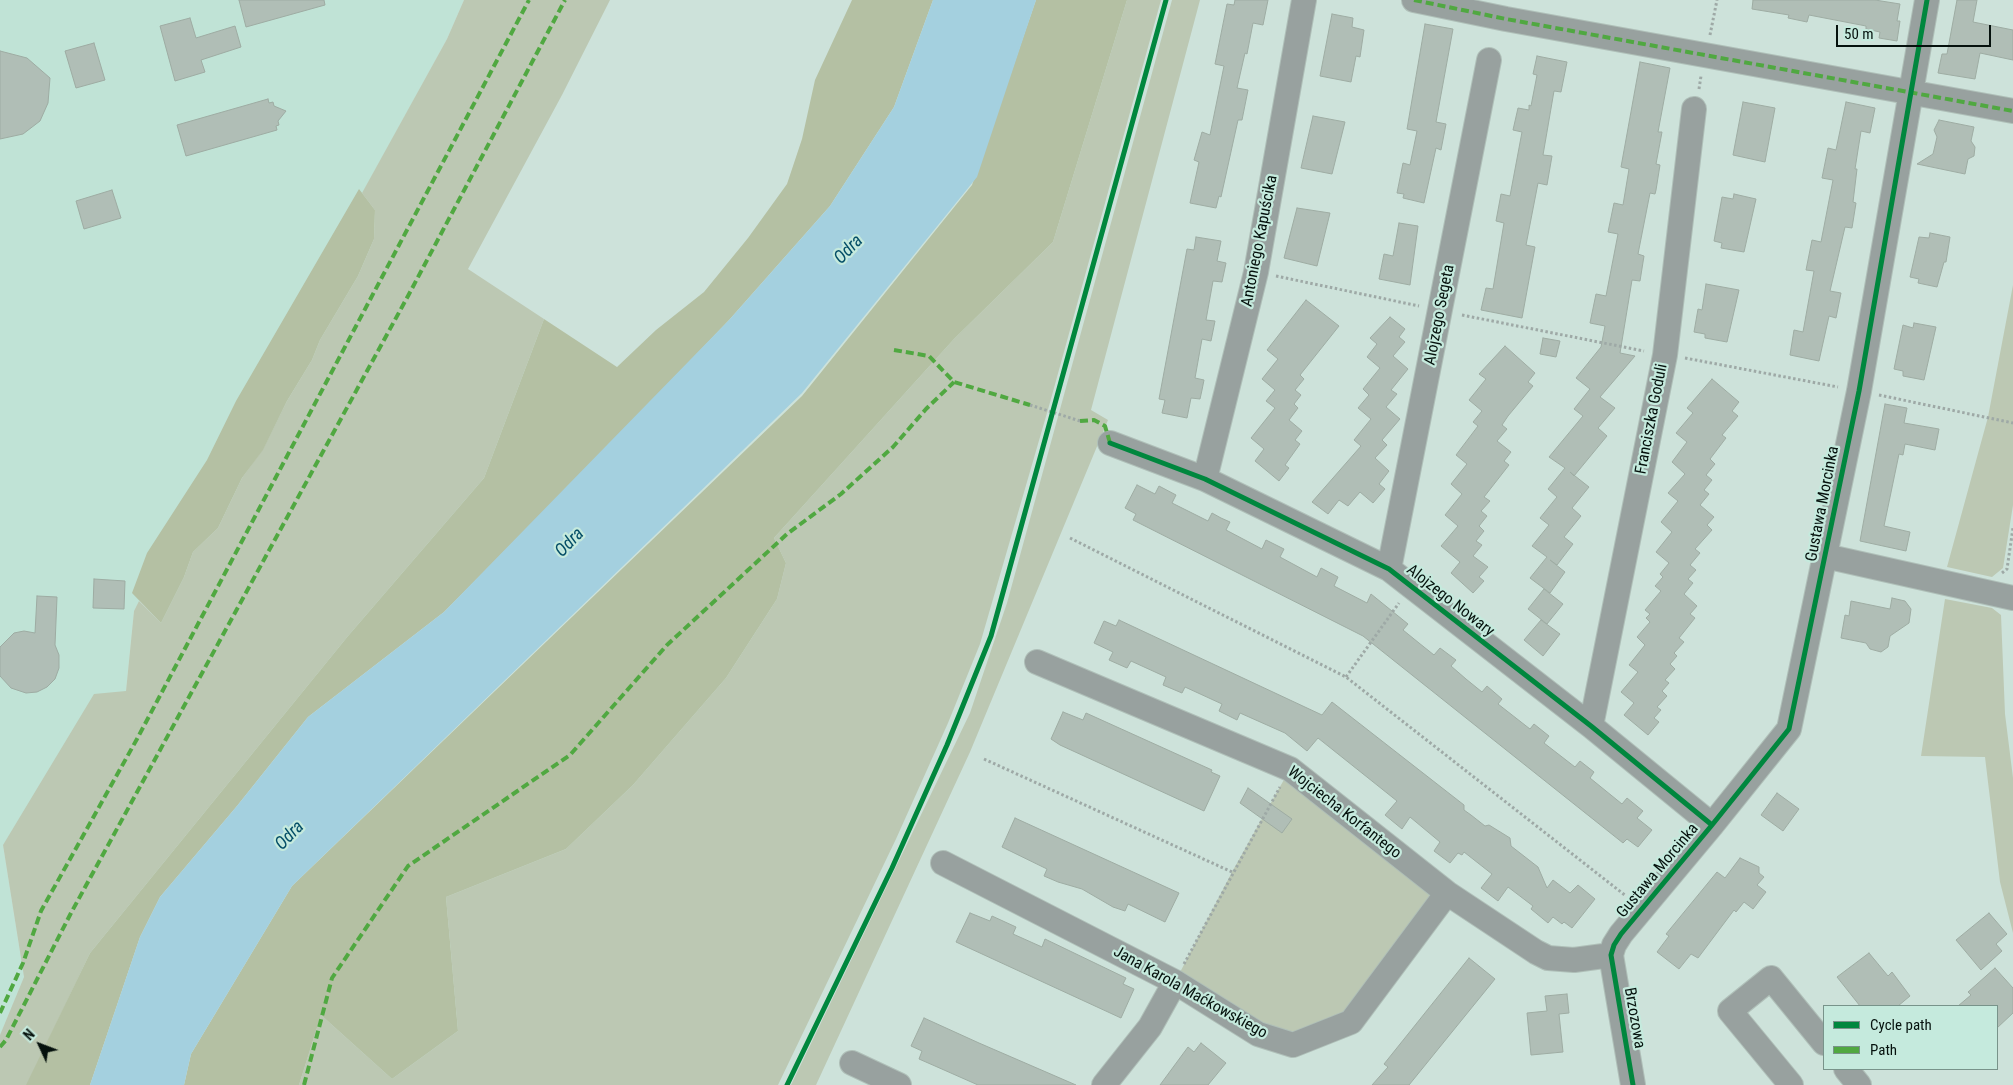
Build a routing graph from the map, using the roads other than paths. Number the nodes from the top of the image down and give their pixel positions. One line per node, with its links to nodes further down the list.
1 (1304, 0): 9 (street, Antoniego Kapuścika)
2 (1414, 0): 5 (street)
3 (1927, 0): 5 (street, Gustawa Morcinka)
4 (1490, 60): 11 (street, Alojzego Segeta)
5 (1911, 92): 7 (street); 10 (street, Gustawa Morcinka)
6 (1694, 109): 14 (street, Franciszka Goduli)
7 (2013, 111)
8 (1110, 443): 9 (street, Alojzego Nowary)
9 (1204, 478): 11 (street, Alojzego Nowary)
10 (1826, 556): 12 (street); 15 (street, Gustawa Morcinka)
11 (1389, 569): 14 (street, Alojzego Nowary)
12 (2006, 596)
13 (1037, 662): 17 (street, Wojciecha Korfantego)
14 (1591, 726): 15 (street, Alojzego Nowary)
15 (1712, 825): 18 (street, Gustawa Morcinka)
16 (943, 863): 19 (street, Jana Karola Maćkowskiego)
17 (1447, 893): 18 (street, Wojciecha Korfantego); 19 (street, Jana Karola Maćkowskiego)
18 (1611, 955): 25 (street, Brzozowa)
19 (1175, 982): 24 (street)
20 (1823, 1042): 26 (street)
21 (852, 1062): 23 (street)
22 (1847, 1070): 27 (street)
23 (899, 1085)
24 (1104, 1085)
25 (1633, 1085)
26 (1791, 1085)
27 (1858, 1085)

